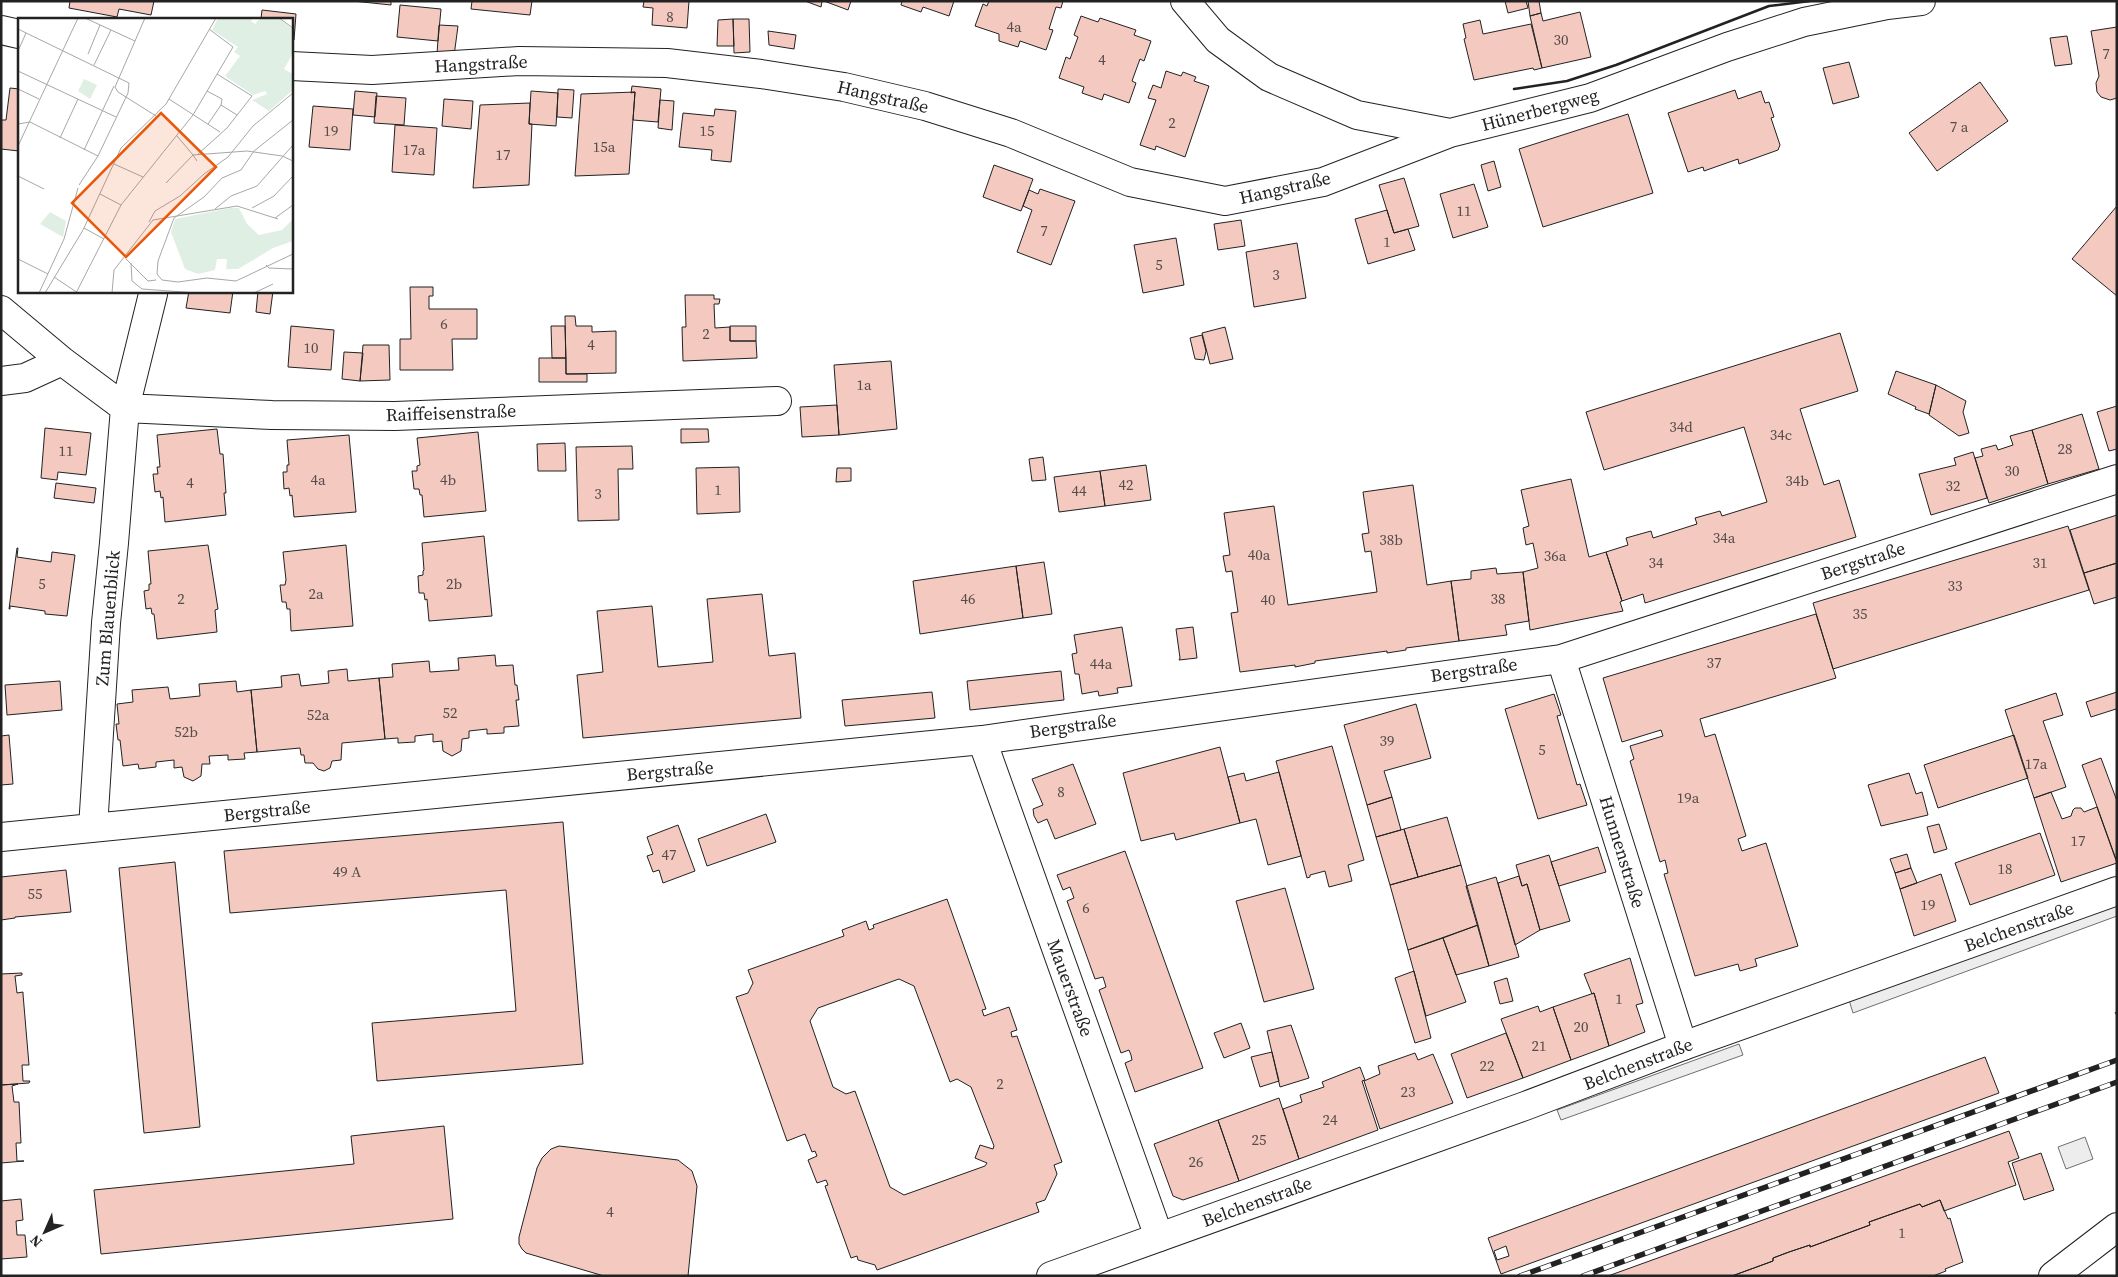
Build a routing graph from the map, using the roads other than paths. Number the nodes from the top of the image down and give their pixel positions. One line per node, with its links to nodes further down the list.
1 (1185, 1): 6 (street, Hünerbergweg)
2 (1921, 1): 6 (street, Hünerbergweg)
3 (1, 30): 4 (street)
4 (18, 34)
5 (292, 66): 6 (street, Hangstraße)
6 (1450, 133)
7 (153, 294): 12 (street, Zum Blauenblick)
8 (1, 310): 9 (street)
9 (62, 361): 10 (street); 12 (street)
10 (1, 381)
11 (777, 401): 12 (street, Raiffeisenstraße)
12 (125, 408): 16 (street, Zum Blauenblick)
13 (2117, 479): 14 (street, Bergstraße)
14 (1561, 658): 15 (street, Bergstraße); 19 (street, Hunnenstraße)
15 (982, 740): 16 (street, Bergstraße); 21 (street, Mauerstraße)
16 (92, 828): 17 (street, Bergstraße)
17 (1, 836)
18 (2117, 892): 19 (street, Belchenstraße)
19 (1683, 1046): 21 (street, Belchenstraße)
20 (2117, 1227): 23 (street)
21 (1159, 1237): 22 (street, Belchenstraße)
22 (1051, 1276)
23 (2053, 1276)

